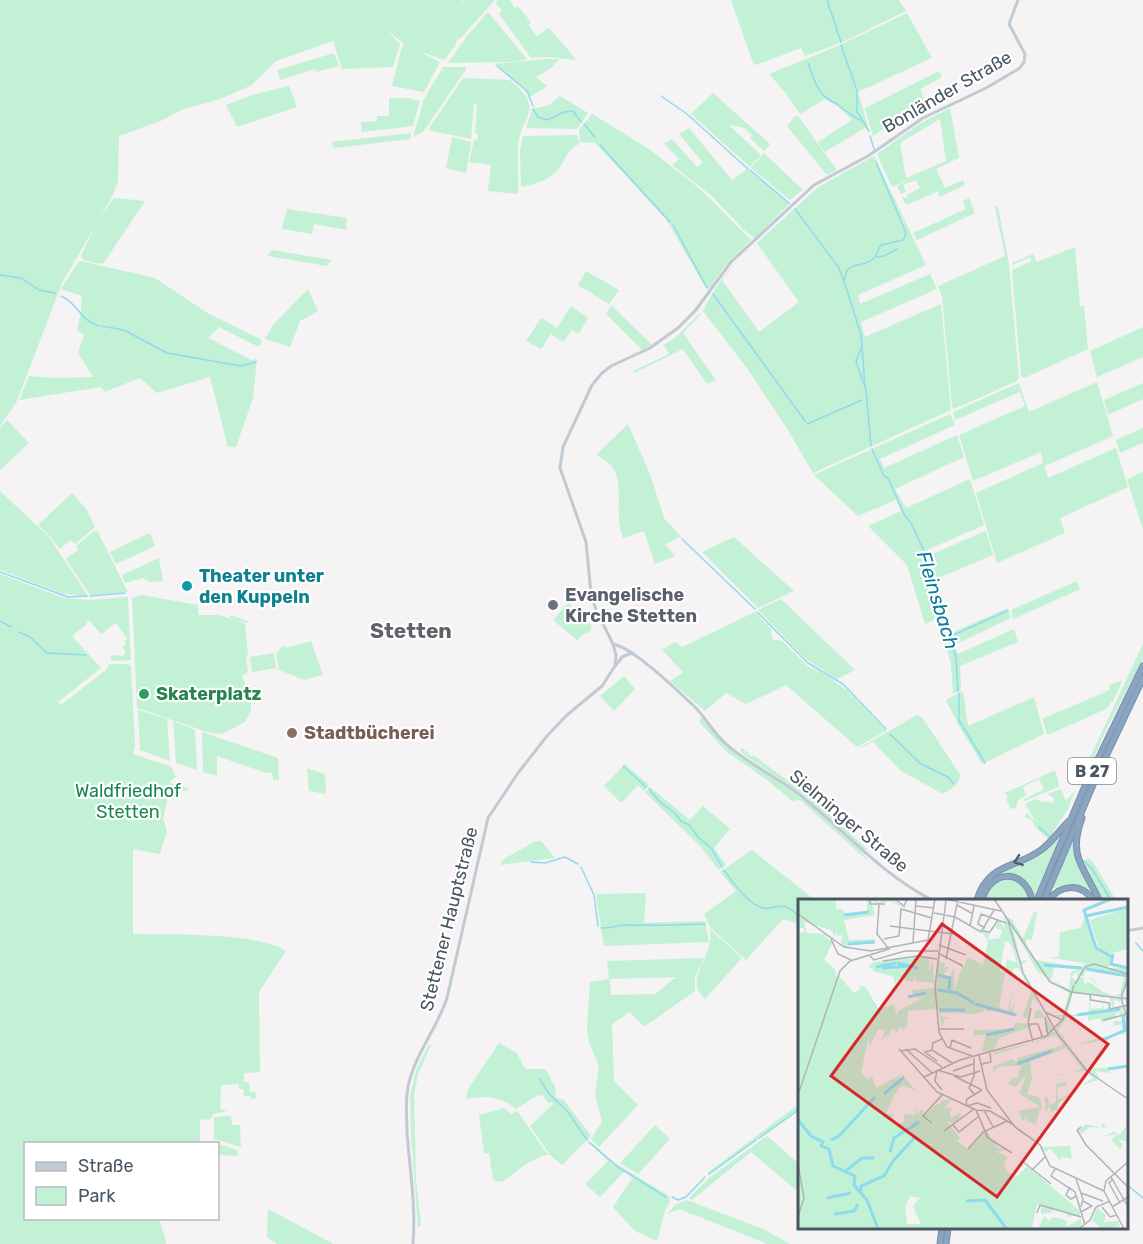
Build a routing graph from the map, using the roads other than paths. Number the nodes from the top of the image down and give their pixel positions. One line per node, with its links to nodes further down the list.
1 (1018, 0): 2 (street, Bonländer Straße)
2 (613, 644): 3 (street, Sielminger Straße); 4 (street)
3 (632, 653): 4 (street, Stettener Hauptstraße); 9 (street, Sielminger Straße)
4 (615, 666): 21 (street, Stettener Hauptstraße)
5 (1143, 666): 8 (highway, B 27)
6 (1143, 678): 7 (highway, B 27)
7 (1084, 805): 14 (highway, B 27); 17 (highway)
8 (1071, 819): 10 (highway, one-way to 10); 13 (highway, B 27)
9 (930, 899)
10 (977, 899)
11 (982, 899): 12 (highway)
12 (1032, 899)
13 (1037, 899)
14 (1044, 899)
15 (1050, 899): 16 (highway)
16 (1092, 899)
17 (1098, 899)
18 (1143, 928): 19 (street)
19 (1128, 931)
20 (948, 1229): 22 (highway)
21 (413, 1244)
22 (946, 1244)

